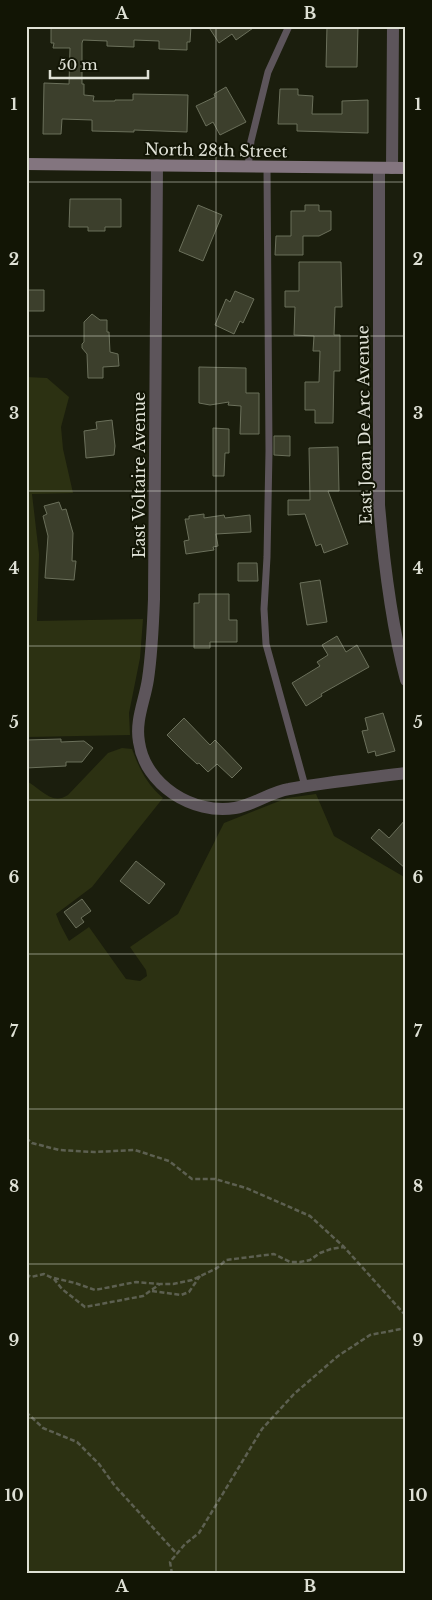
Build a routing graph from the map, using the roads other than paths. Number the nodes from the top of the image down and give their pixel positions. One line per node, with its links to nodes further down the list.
1 (289, 26): 5 (lane)
2 (393, 26): 7 (street, East Joan De Arc Avenue)
3 (26, 164): 4 (street, North 28th Street)
4 (157, 165): 5 (street, North 28th Street); 11 (street, East Voltaire Avenue)
5 (248, 167): 6 (street, North 28th Street)
6 (267, 167): 7 (street, North 28th Street); 11 (lane)
7 (386, 168): 8 (street, North 28th Street); 9 (street, East Joan De Arc Avenue)
8 (406, 168)
9 (406, 680)
10 (406, 773): 11 (street, East Voltaire Avenue)
11 (305, 786)

